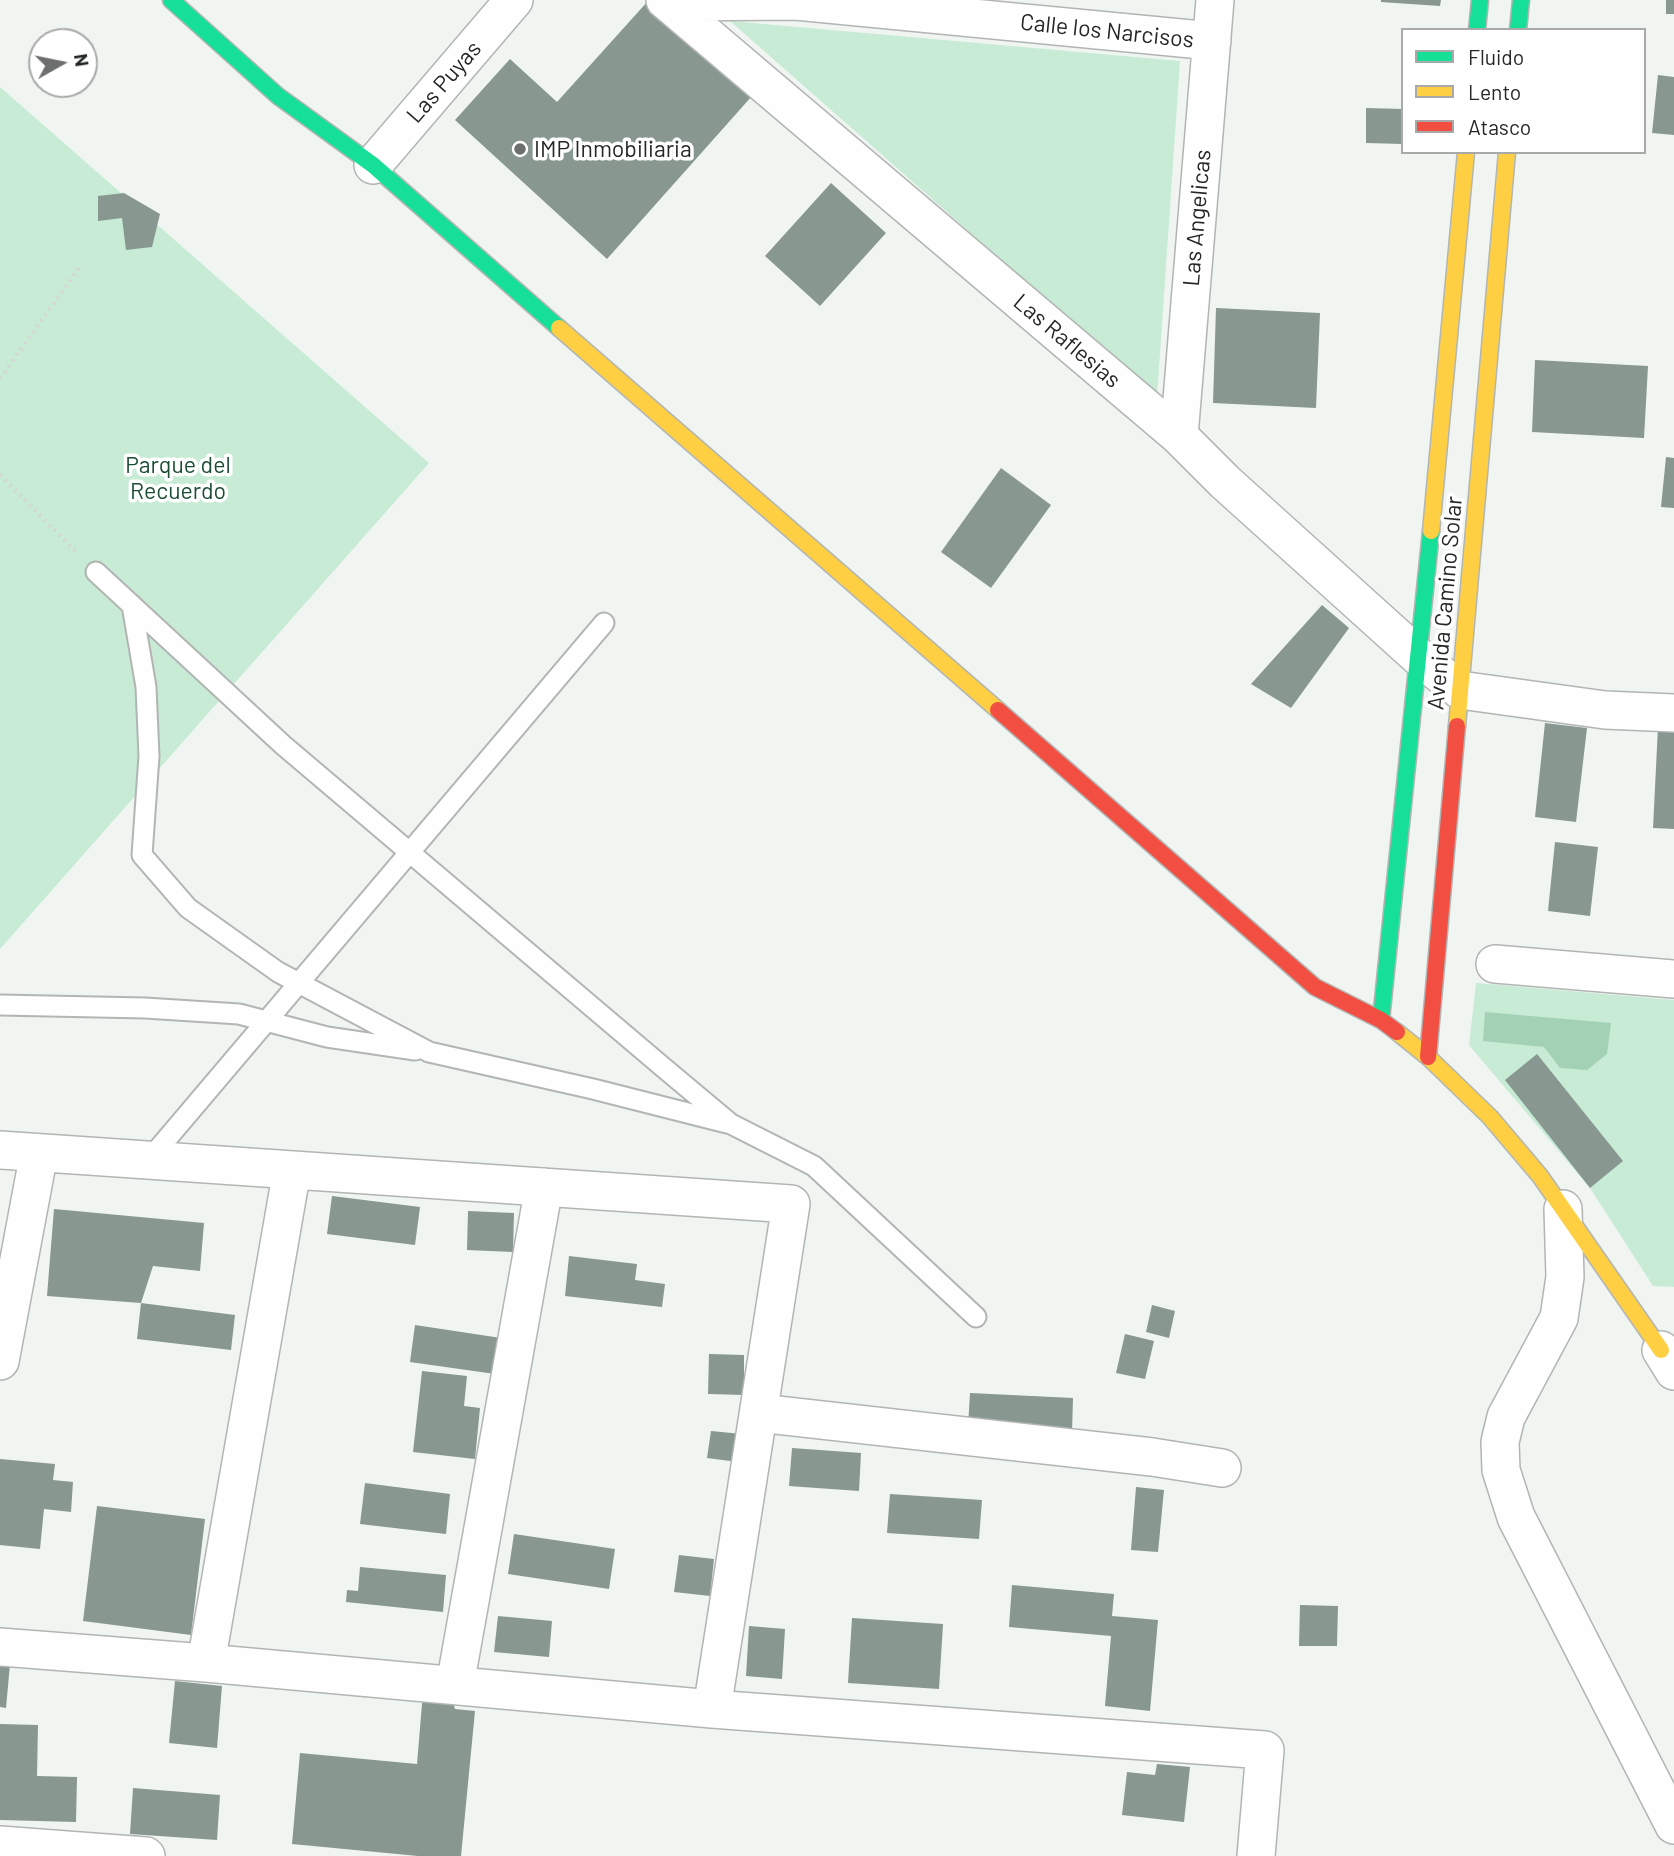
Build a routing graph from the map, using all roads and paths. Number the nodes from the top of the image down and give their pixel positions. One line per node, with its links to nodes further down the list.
1 (171, 0): 12 (street)
2 (514, 0): 12 (street, Las Puyas)
3 (1215, 0): 9 (street, Las Angelicas)
4 (1480, 0): 7 (street)
5 (1521, 0): 8 (street)
6 (666, 1): 9 (street, Calle los Narcisos); 15 (street, Las Raflesias)
7 (1477, 28)
8 (1518, 28)
9 (1212, 41): 15 (street, Las Angelicas)
10 (1466, 154): 20 (street, Avenida Camino Solar)
11 (1507, 154): 21 (street, Avenida Camino Solar)
12 (373, 165): 28 (street)
13 (82, 264): 14 (path)
14 (0, 377)
15 (1179, 436): 20 (street, Las Raflesias)
16 (0, 475): 17 (path)
17 (96, 572): 18 (lane)
18 (132, 606): 23 (lane); 26 (lane)
19 (604, 623): 23 (lane)
20 (1419, 657): 21 (street, Las Raflesias); 28 (street, Avenida Camino Solar)
21 (1460, 690): 22 (street); 31 (street, Avenida Camino Solar)
22 (1674, 713)
23 (410, 852): 26 (lane); 32 (lane)
24 (1495, 964): 25 (street)
25 (1674, 978)
26 (299, 983): 29 (lane); 30 (lane)
27 (0, 1005): 29 (lane)
28 (1381, 1020): 31 (street)
29 (266, 1021): 30 (lane); 35 (lane)
30 (429, 1052): 32 (lane)
31 (1428, 1057): 38 (street)
32 (731, 1124): 39 (lane)
33 (0, 1150): 34 (street)
34 (39, 1153): 35 (street); 41 (street)
35 (148, 1161): 36 (street)
36 (292, 1170): 37 (street); 45 (street)
37 (544, 1187): 42 (street); 46 (street)
38 (1563, 1209): 40 (street); 48 (street)
39 (976, 1317)
40 (1668, 1360)
41 (0, 1361)
42 (759, 1413): 43 (street); 47 (street)
43 (1222, 1468)
44 (0, 1647): 45 (street)
45 (206, 1663): 46 (street)
46 (455, 1685): 47 (street)
47 (712, 1709): 52 (street)
48 (1674, 1825)
49 (0, 1845): 50 (street)
50 (98, 1854): 51 (street)
51 (146, 1856)
52 (1256, 1856)

